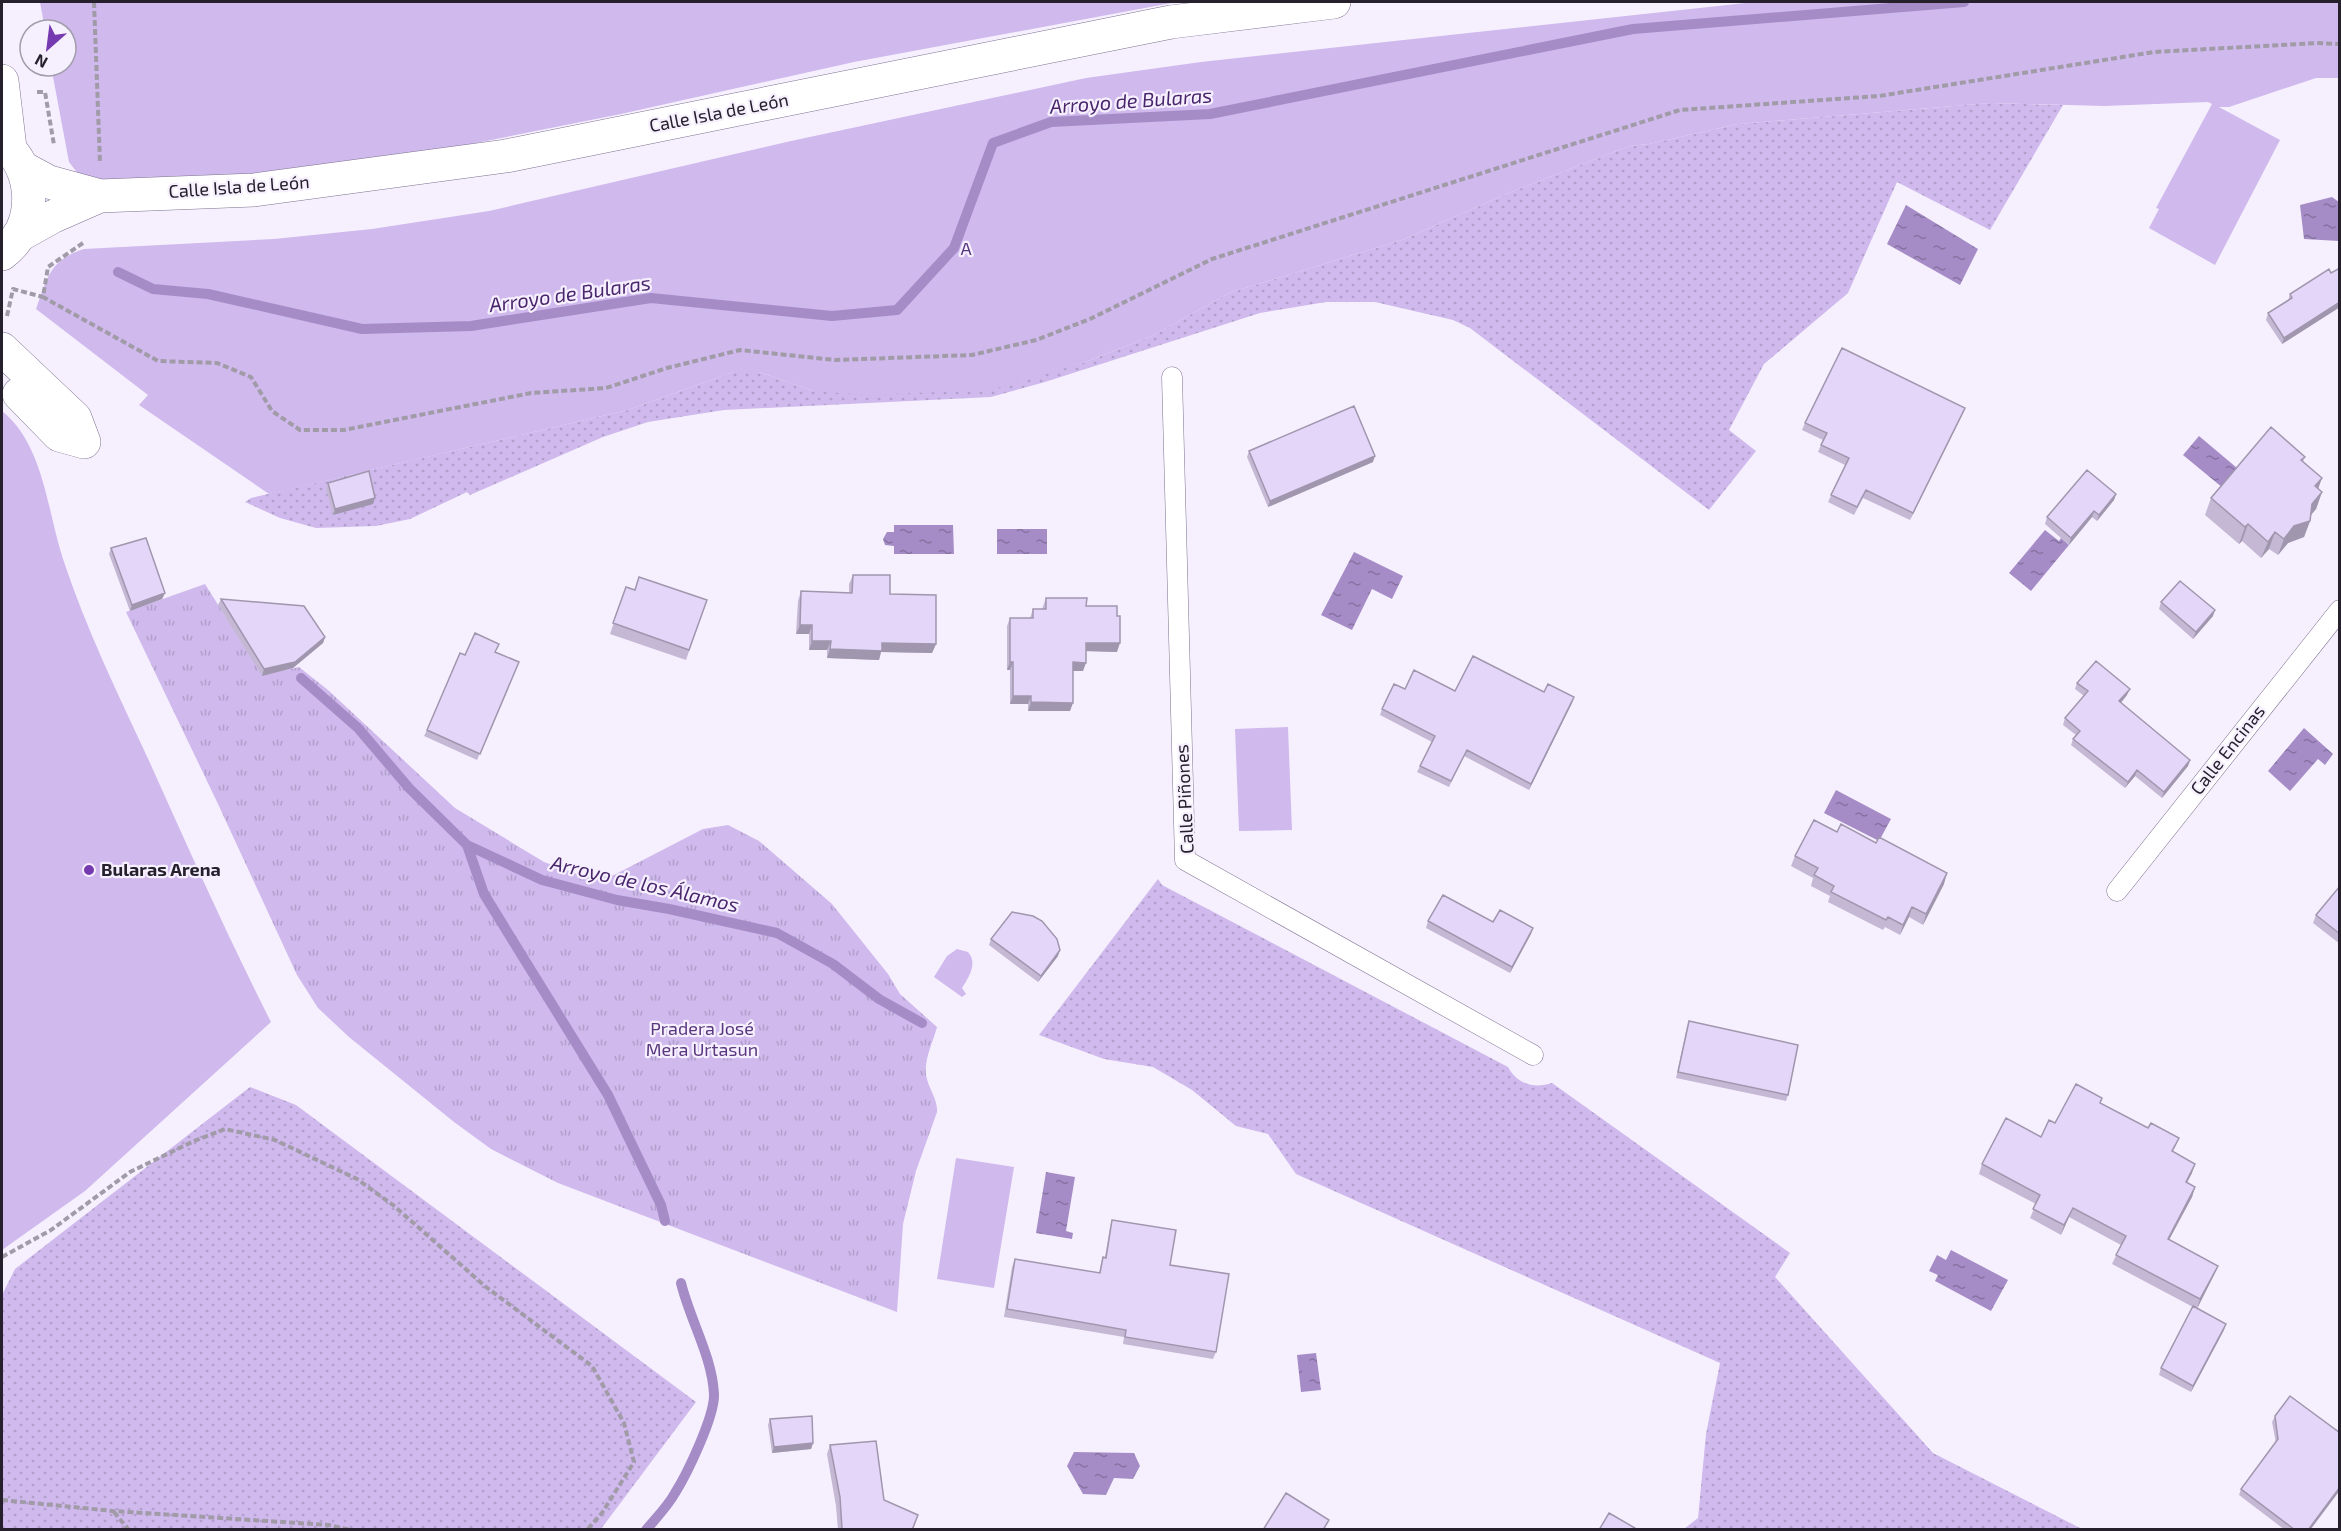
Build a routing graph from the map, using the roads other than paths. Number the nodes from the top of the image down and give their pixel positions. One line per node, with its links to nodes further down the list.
1 (1334, 2): 4 (street, Calle Isla de León)
2 (2, 87): 3 (street)
3 (12, 153): 4 (street, Calle Isla de León); 5 (street)
4 (100, 196): 5 (street, Calle Isla de León)
5 (10, 245)
6 (2, 349): 8 (street)
7 (1172, 377): 11 (lane, Calle Piñones)
8 (2, 379)
9 (2340, 610): 10 (lane, Calle Encinas)
10 (2117, 891)
11 (1533, 1055)

